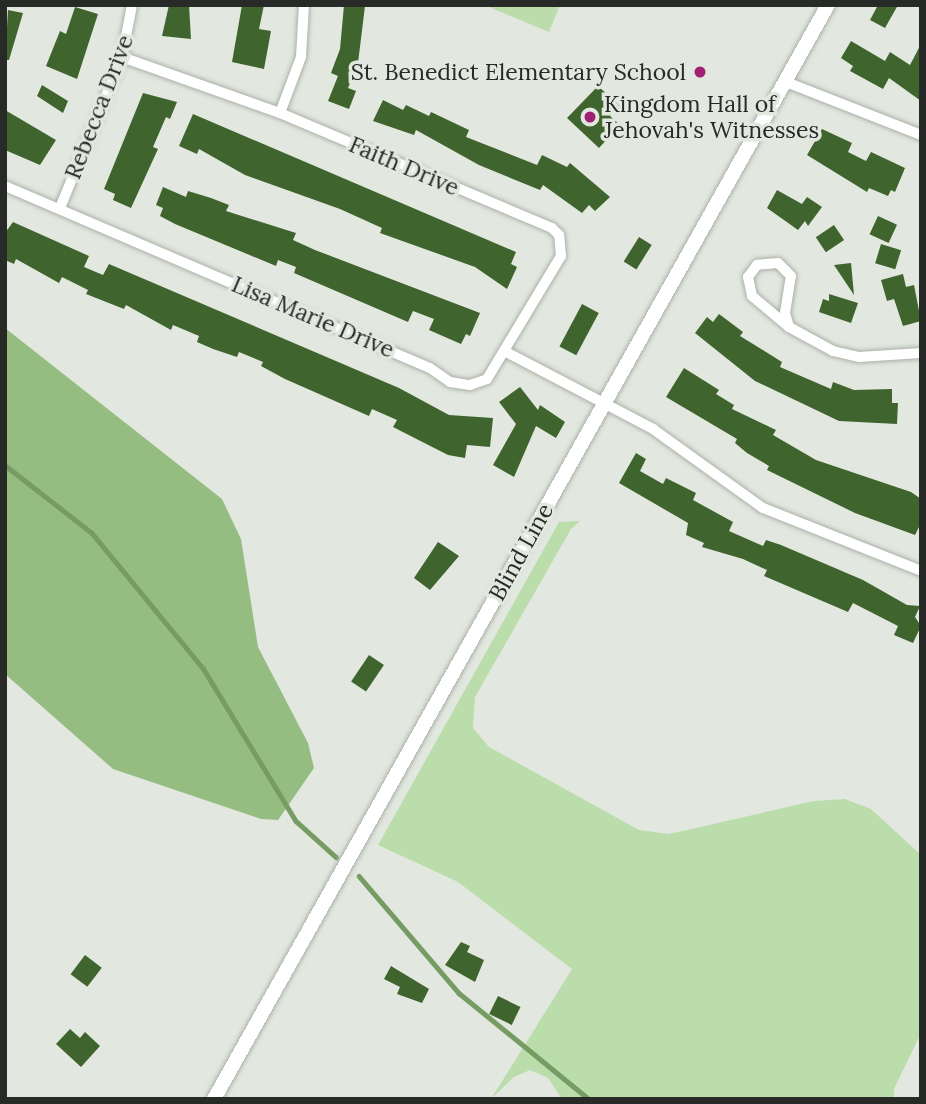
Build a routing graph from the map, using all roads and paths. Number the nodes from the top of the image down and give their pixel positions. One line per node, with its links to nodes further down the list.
1 (132, 5): 4 (street, Rebecca Drive)
2 (304, 5): 6 (street)
3 (828, 5): 5 (street, Blind Line)
4 (122, 57): 6 (street, Faith Drive); 9 (street, Rebecca Drive)
5 (786, 82): 7 (street); 13 (street, Blind Line)
6 (280, 113): 11 (street, Faith Drive)
7 (921, 135)
8 (5, 187): 9 (street, Lisa Marie Drive)
9 (60, 208): 11 (street, Lisa Marie Drive)
10 (789, 327): 10 (street); 12 (street)
11 (506, 352): 13 (street)
12 (921, 353)
13 (604, 404): 14 (street); 15 (street, Blind Line)
14 (921, 571)
15 (214, 1099)

